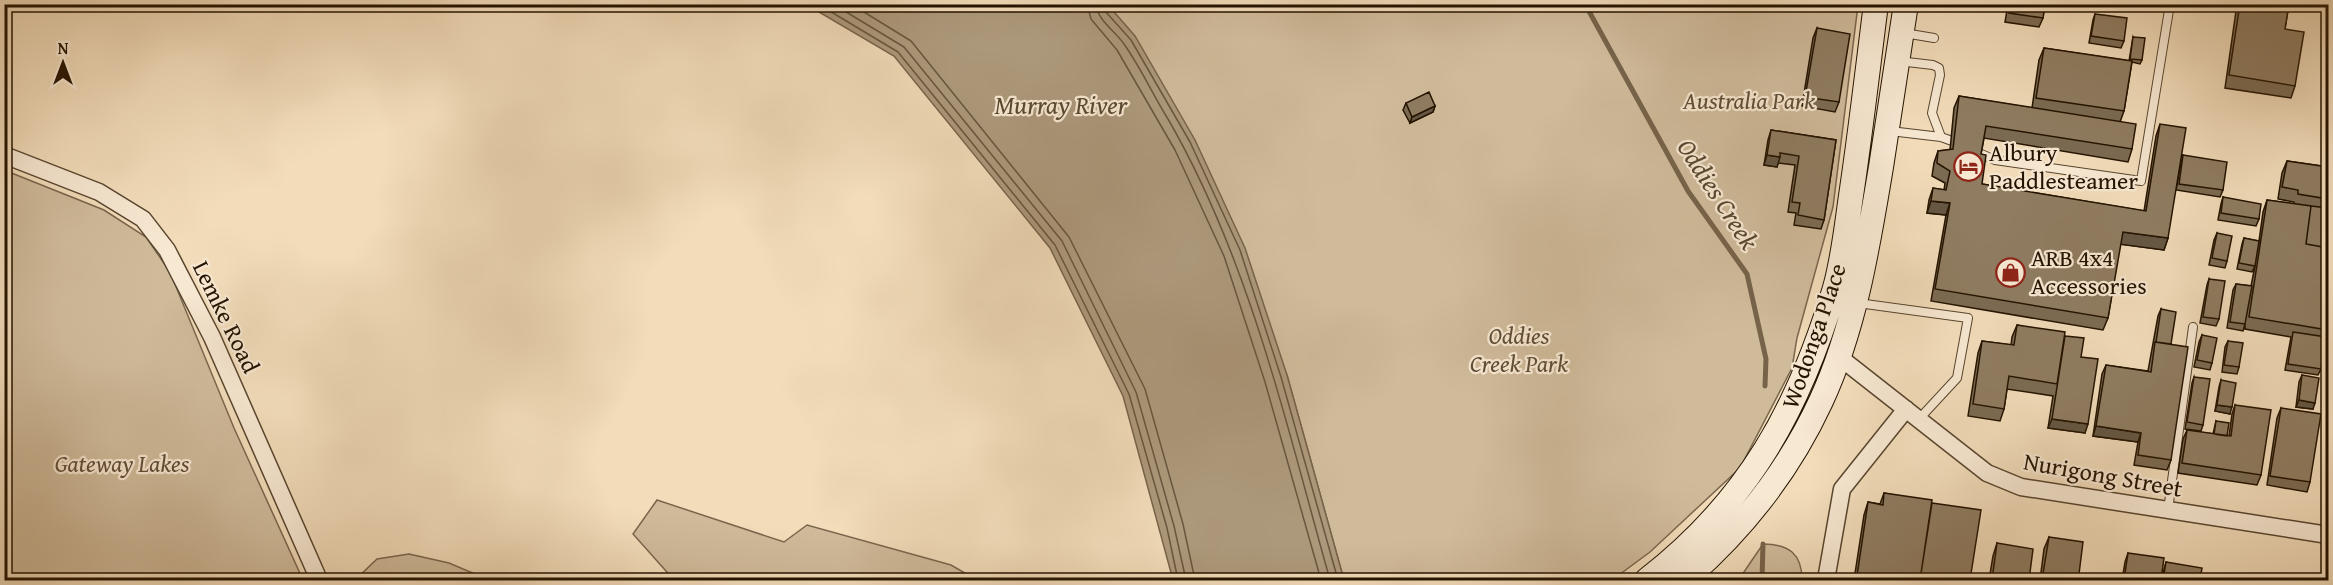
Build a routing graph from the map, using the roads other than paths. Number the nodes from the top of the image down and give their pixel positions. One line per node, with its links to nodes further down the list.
1 (1876, 4): 19 (main road, Wodonga Place)
2 (1906, 4): 4 (main road, Wodonga Place)
3 (2170, 4): 10 (lane)
4 (1902, 33): 5 (lane); 6 (main road, Wodonga Place)
5 (1934, 38)
6 (1897, 61): 7 (main road, Wodonga Place); 8 (lane)
7 (1887, 130): 8 (lane); 12 (main road, Wodonga Place)
8 (1941, 137): 9 (lane)
9 (1952, 141)
10 (1979, 153)
11 (4, 155): 18 (street, Lemke Road)
12 (1854, 302): 14 (main road, Wodonga Place); 15 (lane)
13 (2193, 327): 16 (lane)
14 (1838, 356): 15 (street, Nurigong Street); 20 (main road, Wodonga Place)
15 (1912, 414): 16 (street, Nurigong Street); 21 (street)
16 (2168, 510): 17 (street, Nurigong Street)
17 (2328, 535)
18 (319, 580)
19 (1647, 580)
20 (1684, 580)
21 (1826, 580)

